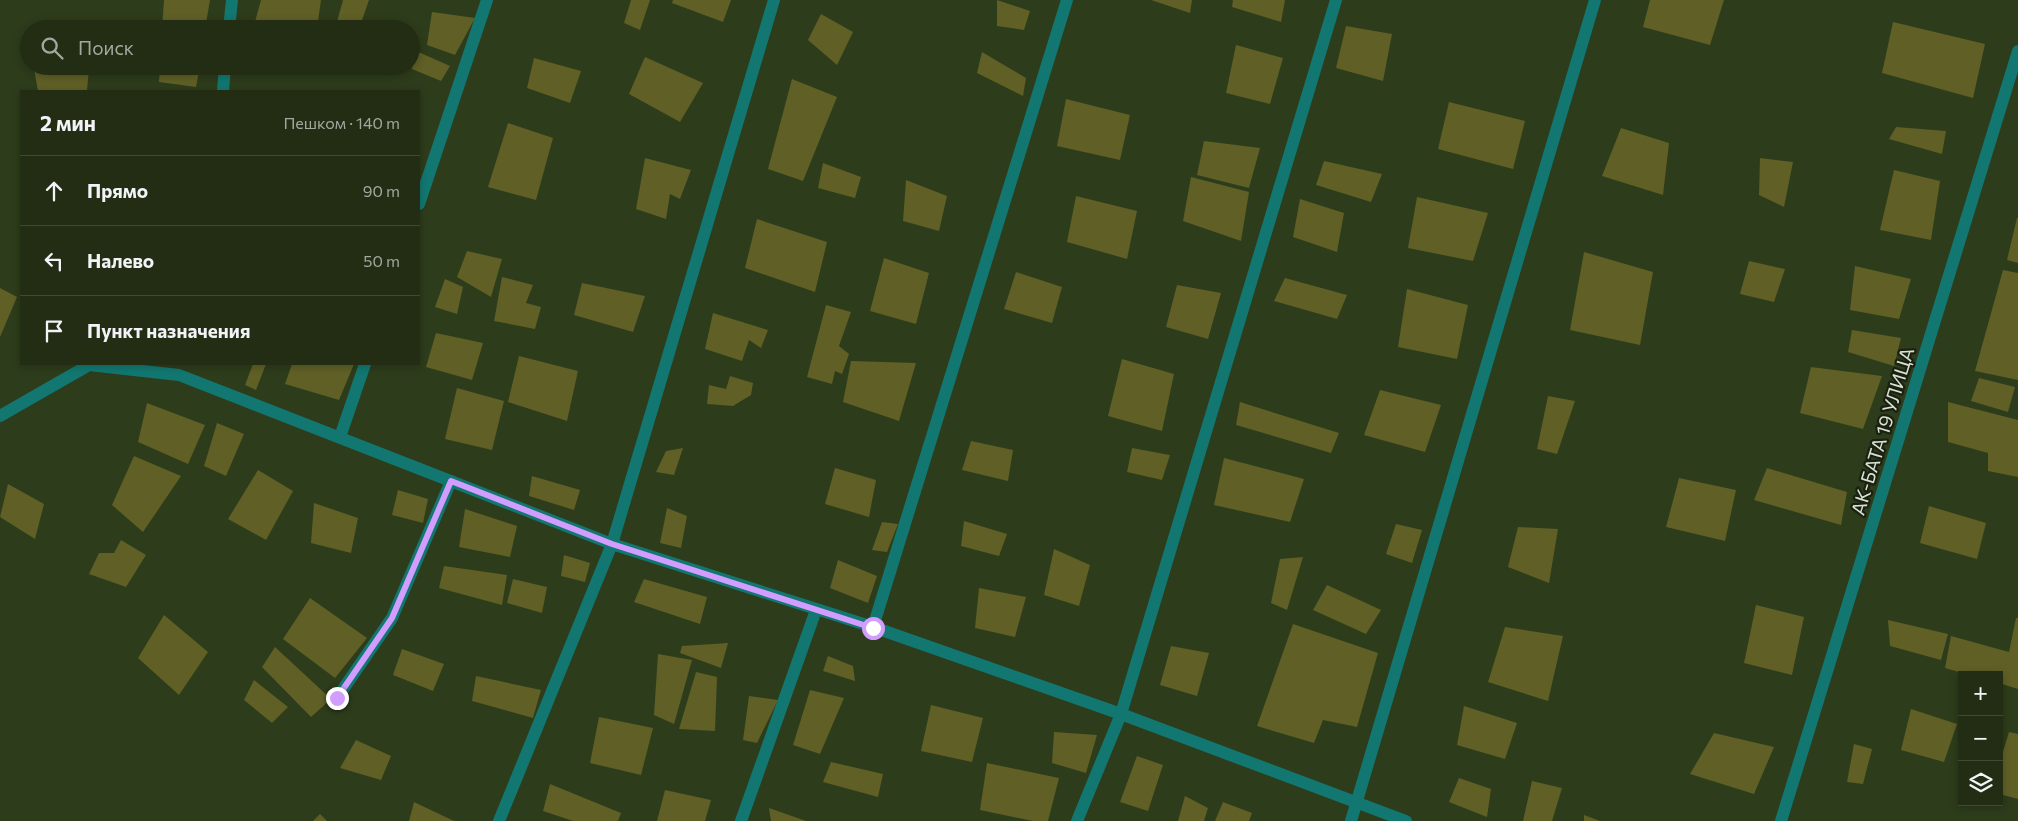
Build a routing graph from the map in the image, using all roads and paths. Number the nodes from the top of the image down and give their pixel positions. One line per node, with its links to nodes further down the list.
1 (232, 0): 7 (street)
2 (487, 0): 11 (street)
3 (774, 0): 17 (street)
4 (1067, 0): 19 (street)
5 (1336, 0): 21 (street)
6 (1595, 0): 22 (street)
7 (230, 20)
8 (2018, 51): 28 (street, АК-БАТА 19 УЛИЦА)
9 (224, 75): 10 (street)
10 (223, 90)
11 (420, 201)
12 (365, 365): 15 (street)
13 (180, 369): 14 (street); 15 (street)
14 (0, 416)
15 (340, 437): 16 (street)
16 (451, 481): 17 (street); 20 (street)
17 (612, 544): 18 (street); 23 (street)
18 (816, 610): 19 (street); 24 (street)
19 (873, 628): 21 (street)
20 (337, 698)
21 (1121, 714): 22 (street); 25 (street)
22 (1357, 802): 26 (street); 27 (street)
23 (499, 821)
24 (741, 821)
25 (1077, 821)
26 (1351, 821)
27 (1406, 821)
28 (1781, 821)

